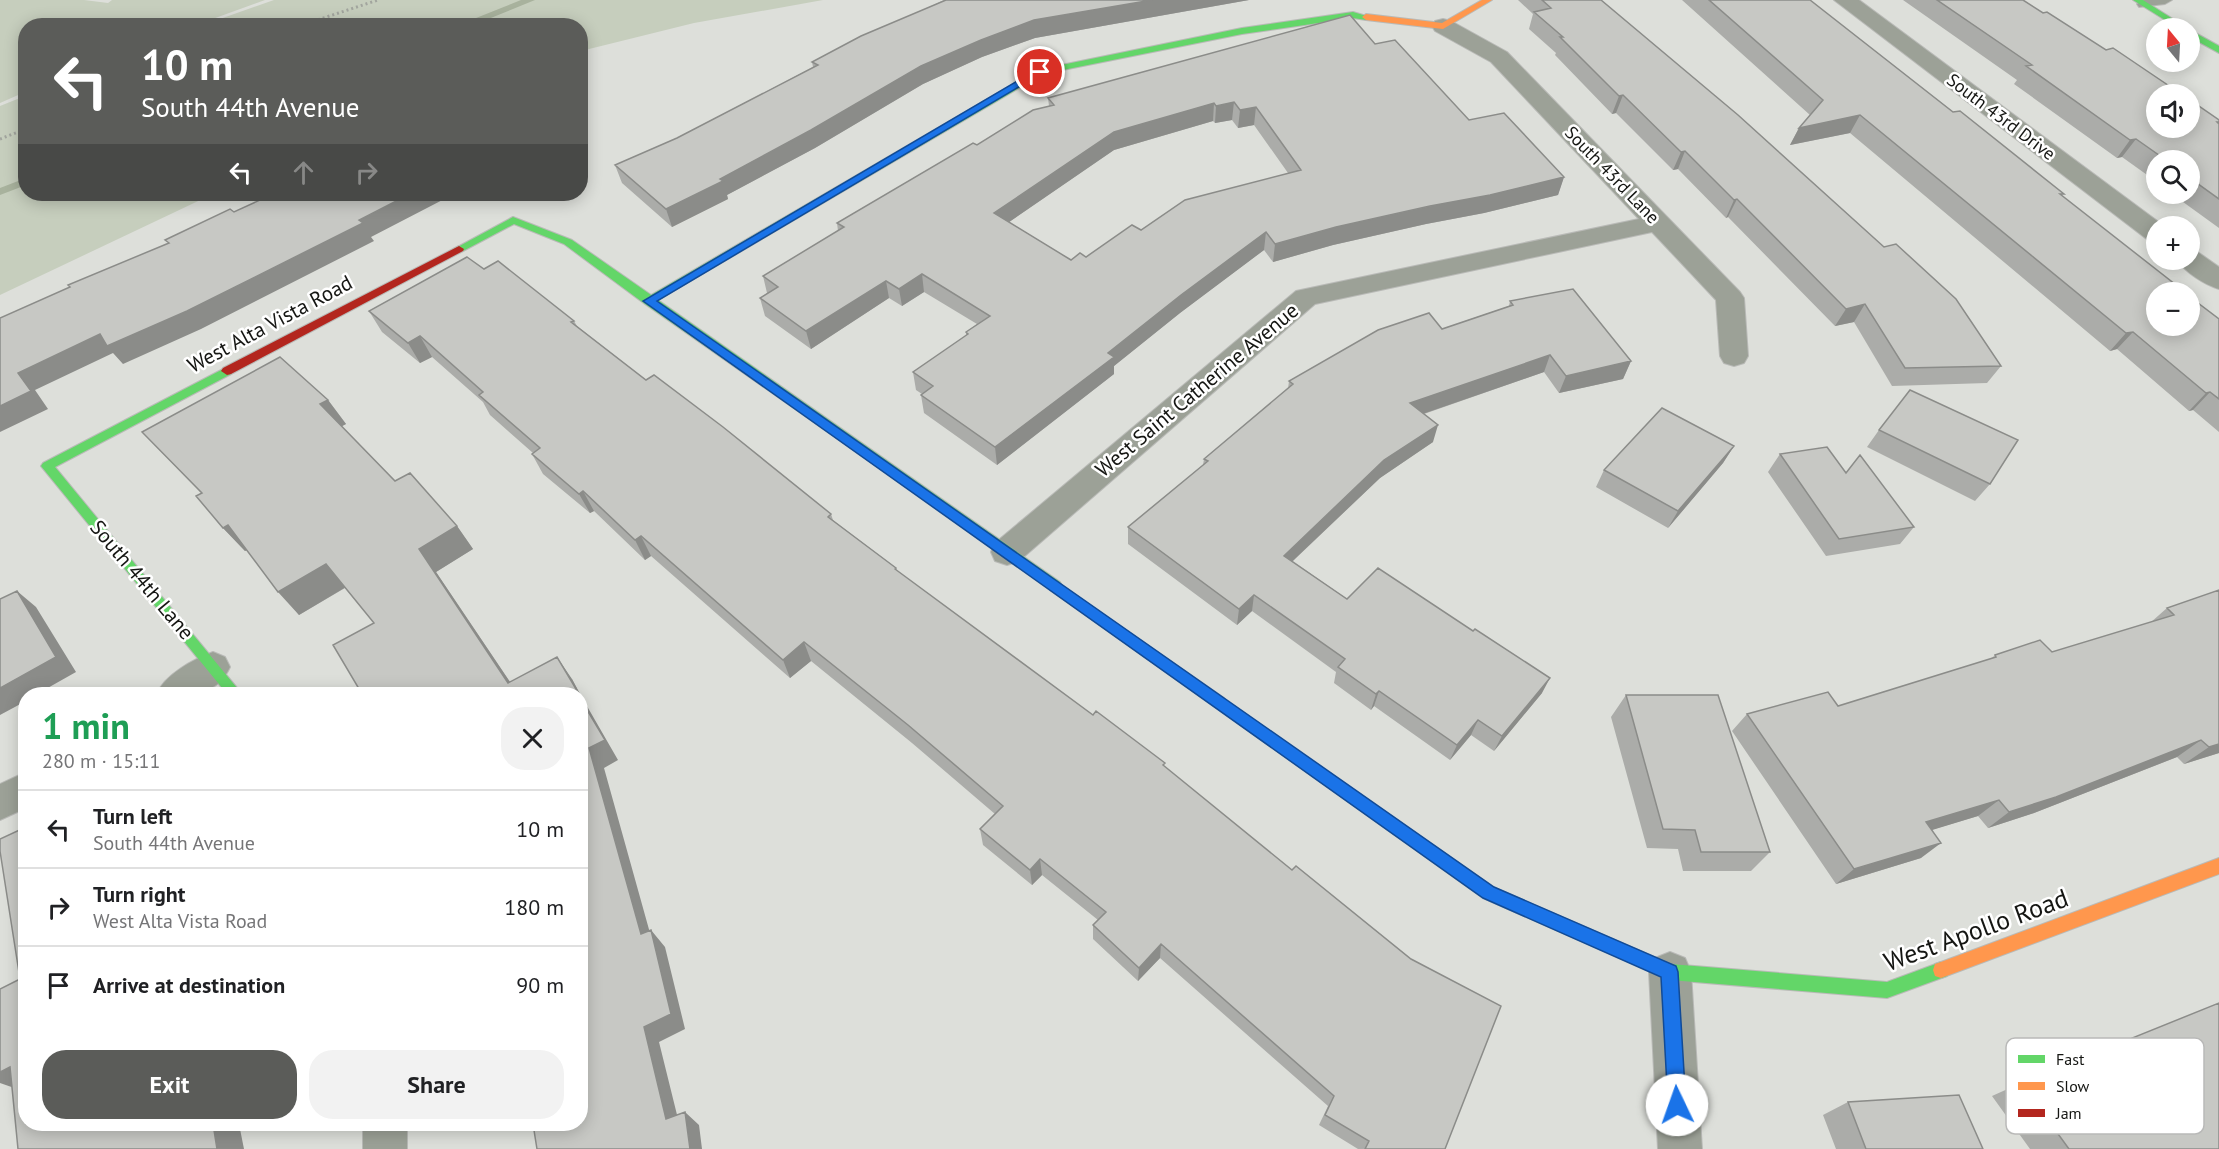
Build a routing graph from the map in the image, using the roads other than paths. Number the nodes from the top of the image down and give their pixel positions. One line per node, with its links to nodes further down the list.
1 (1488, 0): 6 (street)
2 (1845, 0): 11 (street, South 43rd Drive)
3 (2165, 0): 4 (lane)
4 (2141, 2): 5 (street)
5 (2167, 18)
6 (1443, 26): 10 (street, South 43rd Lane); 14 (street)
7 (2200, 39): 8 (street)
8 (2219, 50)
9 (513, 220): 14 (street, West Apollo Road); 16 (street, West Alta Vista Road)
10 (1658, 223): 15 (street, South 43rd Lane); 17 (street, West Saint Catherine Avenue)
11 (2146, 226)
12 (2200, 266): 13 (street)
13 (2219, 280)
14 (649, 301): 17 (street, West Apollo Road)
15 (1734, 356)
16 (47, 466): 18 (street, South 44th Lane)
17 (1007, 552): 24 (street, West Apollo Road)
18 (213, 667): 19 (street); 20 (street, South 44th Lane)
19 (184, 687)
20 (230, 687)
21 (18, 793): 22 (street)
22 (0, 803)
23 (2219, 866): 24 (street, West Apollo Road)
24 (1670, 972): 27 (street)
25 (385, 1131): 26 (street)
26 (385, 1149)
27 (1680, 1149)

